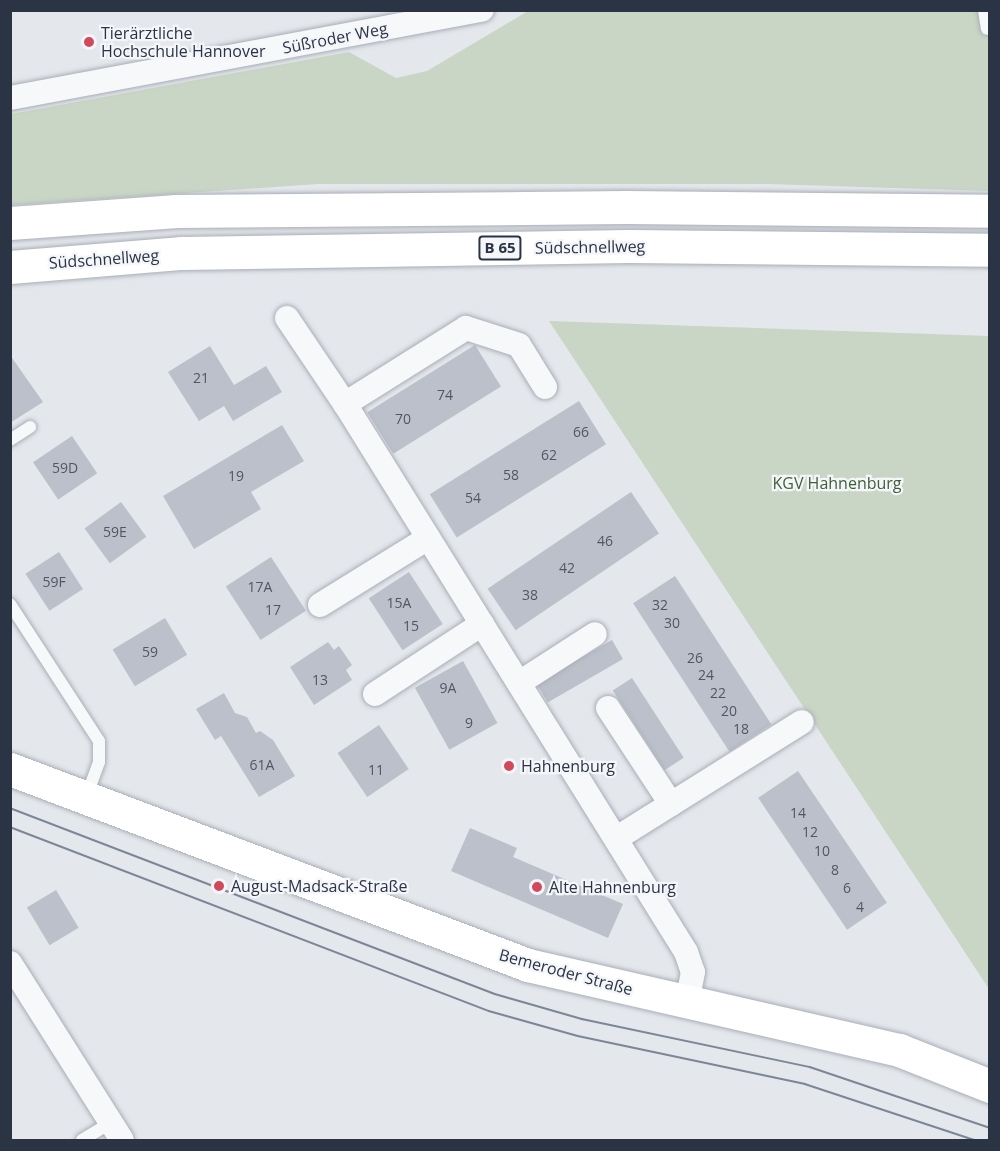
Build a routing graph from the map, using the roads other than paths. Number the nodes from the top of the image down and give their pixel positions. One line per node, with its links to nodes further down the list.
1 (482, 10): 4 (street, Süßroder Weg)
2 (984, 10): 3 (lane)
3 (987, 29)
4 (10, 98)
5 (990, 211): 6 (main road)
6 (10, 224)
7 (990, 250): 8 (main road, Südschnellweg / B 65)
8 (10, 267)
9 (287, 318): 11 (street)
10 (545, 387): 11 (street)
11 (345, 404): 14 (street)
12 (30, 427): 13 (lane)
13 (10, 440)
14 (428, 538): 16 (street); 17 (street)
15 (10, 604): 24 (lane)
16 (320, 605)
17 (482, 624): 19 (street); 20 (street)
18 (595, 634): 19 (street)
19 (519, 683): 26 (street)
20 (375, 694)
21 (608, 708): 25 (street)
22 (802, 722): 25 (street)
23 (10, 769): 24 (main road, Bemeroder Straße)
24 (87, 796): 28 (main road, Bemeroder Straße)
25 (671, 804): 26 (street)
26 (617, 838): 28 (street)
27 (10, 963): 30 (street)
28 (687, 1002): 29 (main road, Bemeroder Straße)
29 (990, 1086)
30 (116, 1132): 31 (lane)
31 (82, 1140)

